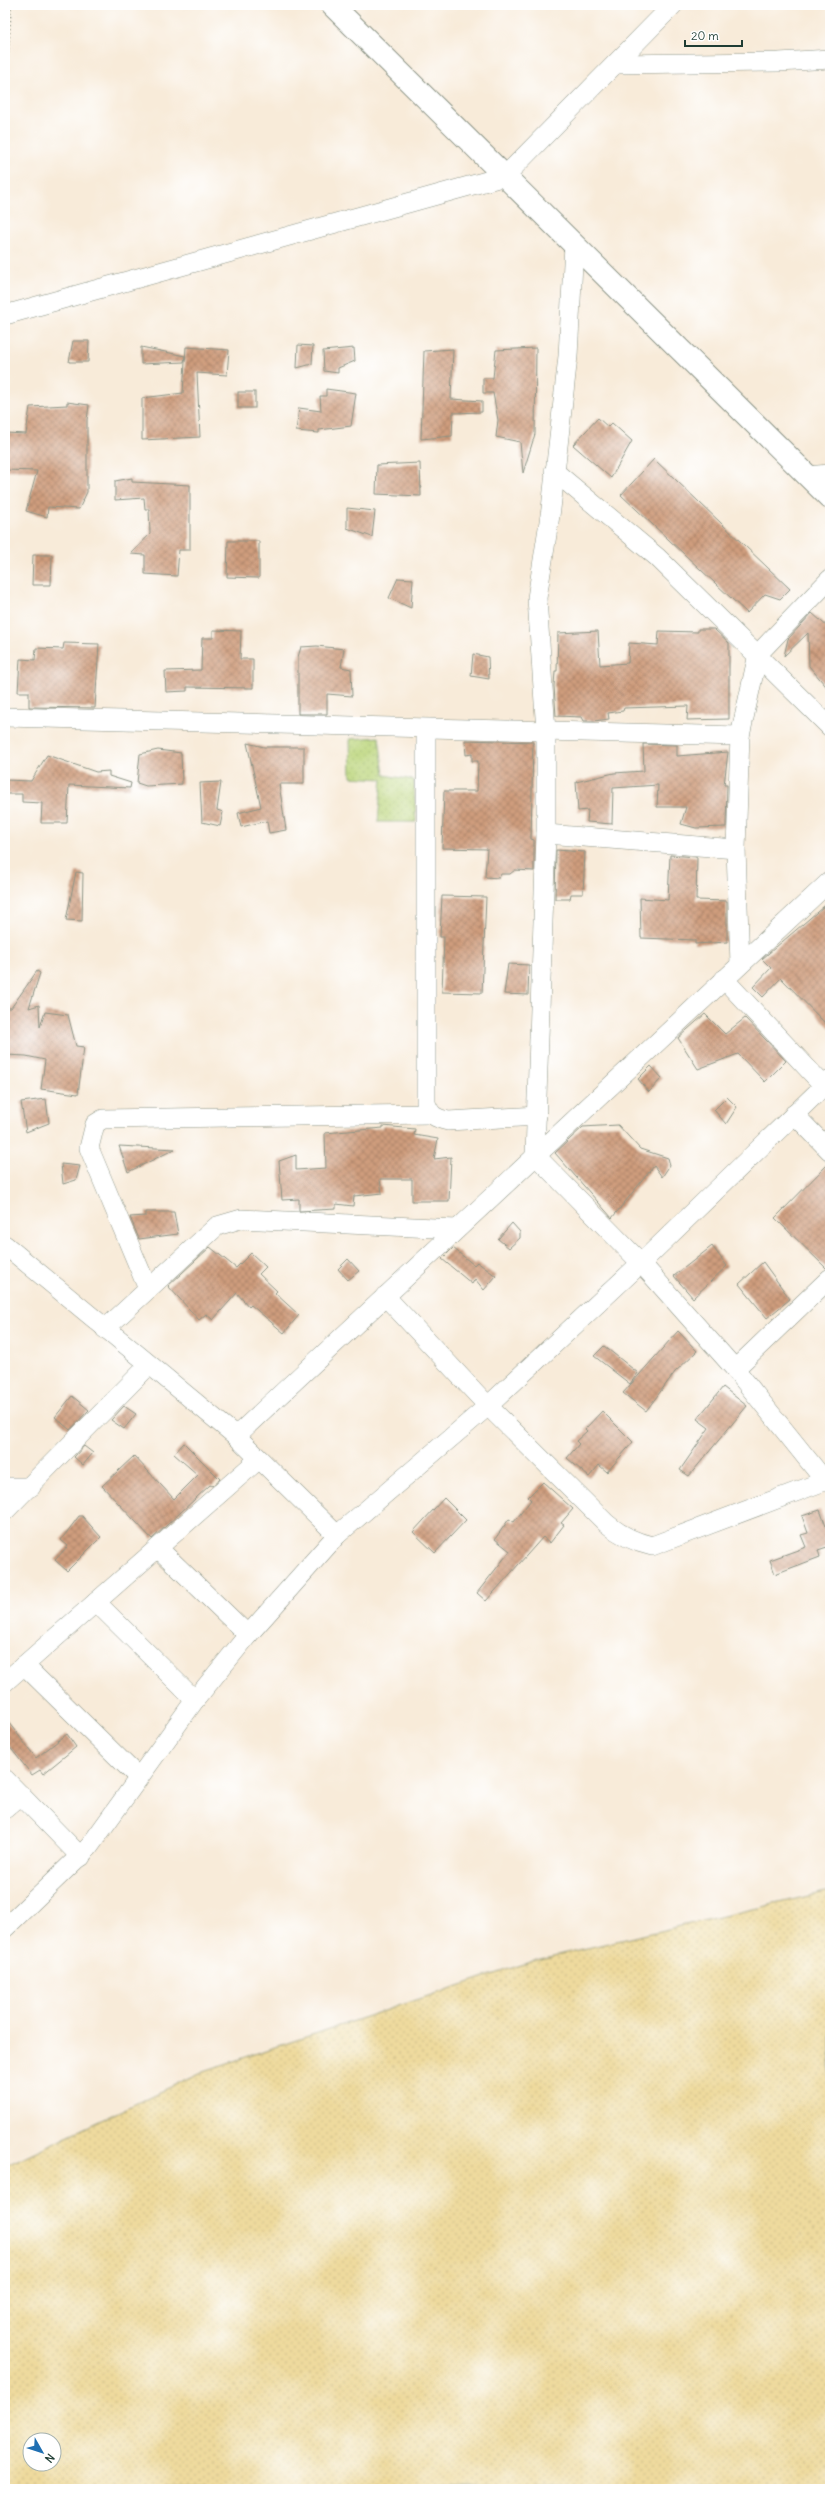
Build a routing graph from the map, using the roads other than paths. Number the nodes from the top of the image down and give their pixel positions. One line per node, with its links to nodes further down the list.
1 (332, 5): 5 (street)
2 (673, 5): 4 (street)
3 (830, 59): 4 (street)
4 (616, 64): 5 (street)
5 (505, 176): 6 (street); 7 (street)
6 (574, 245): 8 (street); 10 (street)
7 (5, 315)
8 (554, 471): 13 (street); 17 (street)
9 (830, 474): 10 (street)
10 (806, 476): 11 (street)
11 (830, 498)
12 (830, 579): 13 (street)
13 (758, 654): 15 (street); 18 (street)
14 (5, 717): 16 (street)
15 (830, 727)
16 (426, 729): 17 (street); 25 (street)
17 (546, 732): 18 (street); 19 (street)
18 (740, 736): 20 (street)
19 (546, 834): 20 (street); 27 (street)
20 (736, 849): 22 (street)
21 (830, 881): 22 (street)
22 (740, 964): 23 (street)
23 (724, 979): 24 (street); 29 (street)
24 (827, 1083): 26 (street)
25 (430, 1114): 27 (street); 34 (street)
26 (794, 1114): 28 (street); 32 (street)
27 (537, 1116): 29 (street)
28 (830, 1151)
29 (535, 1155): 30 (street); 32 (street)
30 (456, 1229): 34 (street); 35 (street)
31 (5, 1245): 36 (street)
32 (641, 1263): 38 (street); 39 (street)
33 (830, 1278): 38 (street)
34 (148, 1289): 36 (street)
35 (385, 1296): 39 (street); 40 (street)
36 (105, 1329): 37 (street)
37 (149, 1365): 40 (street); 44 (street)
38 (735, 1369): 42 (street)
39 (488, 1406): 42 (street); 46 (street)
40 (236, 1436): 41 (street)
41 (259, 1459): 46 (street); 47 (street)
42 (828, 1480)
43 (5, 1486): 44 (street)
44 (31, 1487): 45 (street)
45 (5, 1511)
46 (337, 1535): 49 (street)
47 (158, 1548): 48 (street); 49 (street)
48 (96, 1602): 50 (street); 52 (street)
49 (248, 1635): 52 (street)
50 (24, 1665): 51 (street); 53 (street)
51 (5, 1682)
52 (195, 1700): 53 (street)
53 (138, 1777): 57 (street)
54 (5, 1779): 55 (street)
55 (21, 1795): 56 (street); 57 (street)
56 (5, 1809)
57 (81, 1856): 58 (street)
58 (5, 1928)

